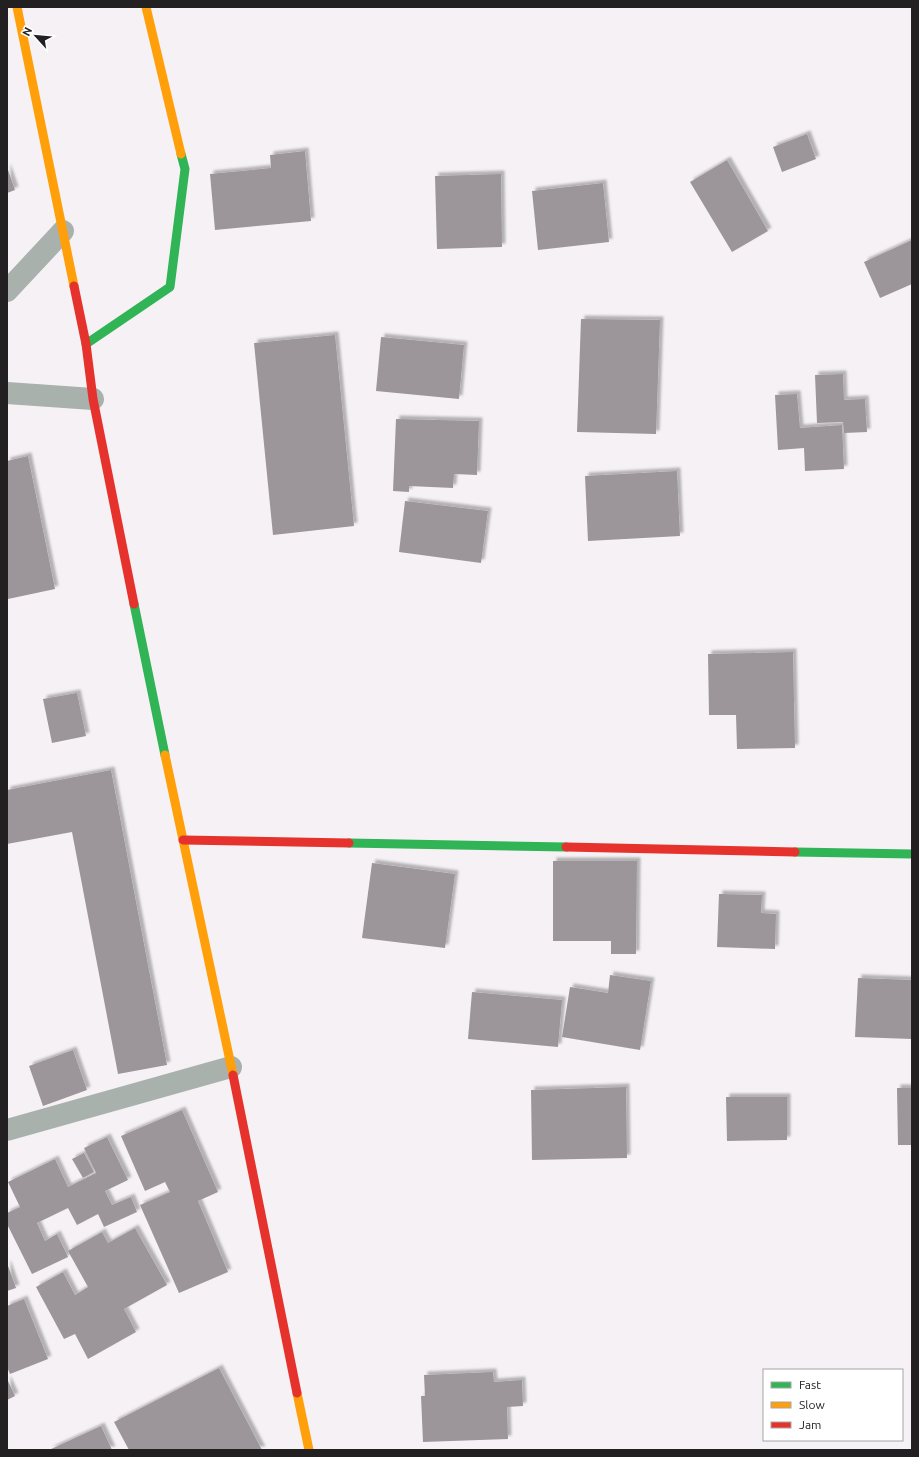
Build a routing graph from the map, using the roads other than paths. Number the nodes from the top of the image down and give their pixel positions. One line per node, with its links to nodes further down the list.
1 (17, 7): 3 (main road)
2 (146, 7): 5 (main road)
3 (63, 231): 4 (street); 5 (main road)
4 (7, 291)
5 (86, 344): 7 (main road)
6 (7, 393): 7 (street)
7 (93, 399): 8 (main road)
8 (183, 840): 9 (main road); 10 (main road)
9 (912, 854)
10 (231, 1067): 11 (street); 12 (main road)
11 (7, 1130)
12 (309, 1450)

